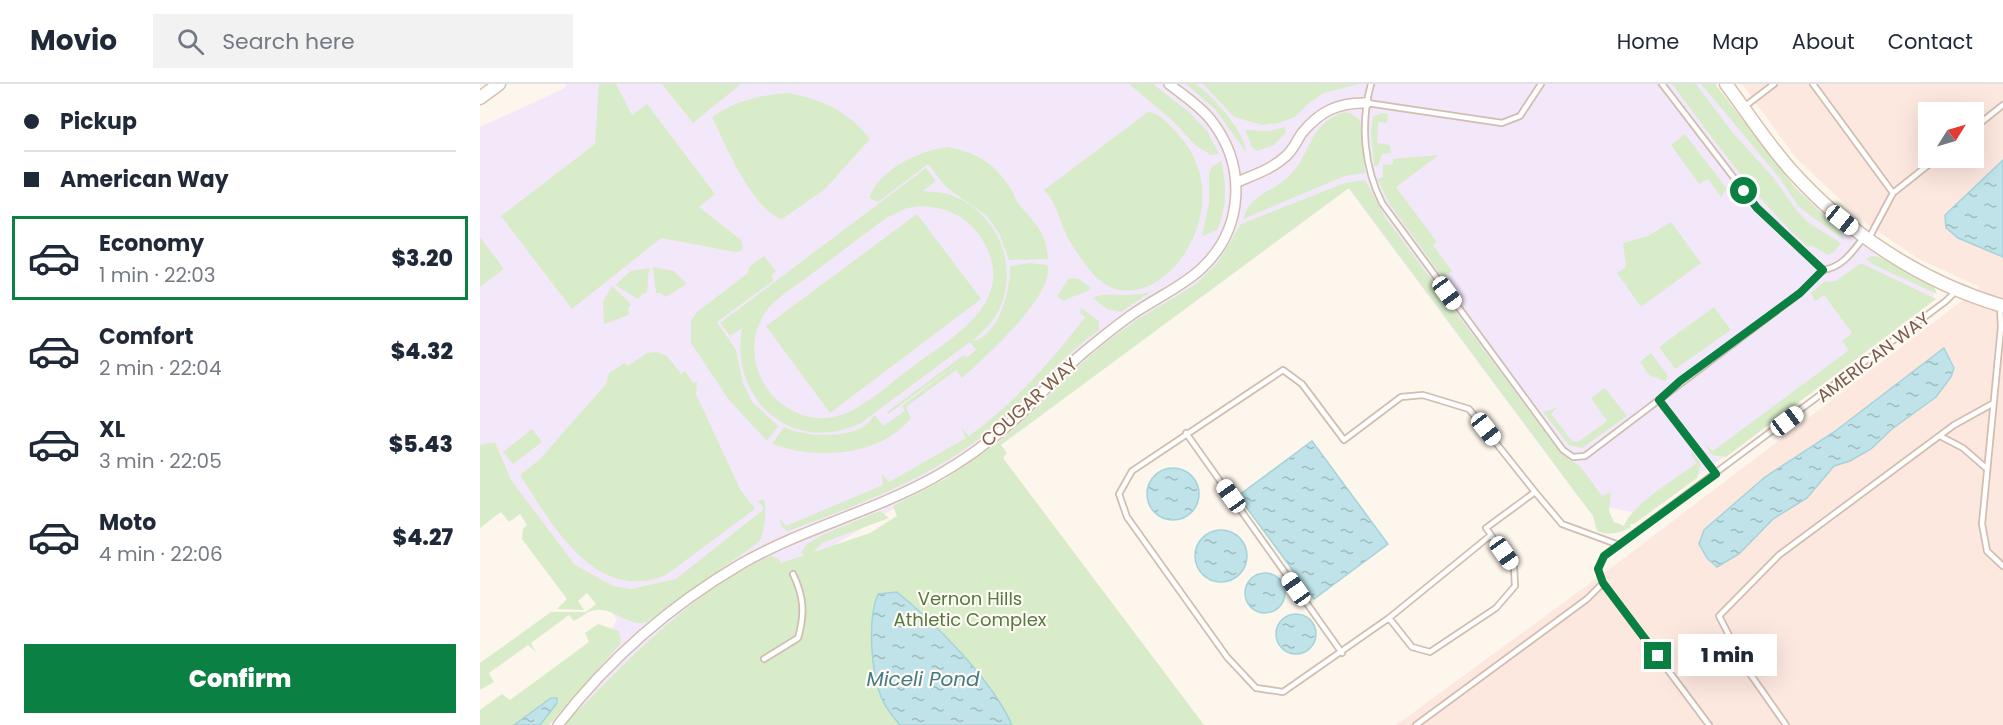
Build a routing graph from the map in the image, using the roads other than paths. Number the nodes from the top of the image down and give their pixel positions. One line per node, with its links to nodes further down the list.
1 (499, 84): 9 (street)
2 (1169, 84): 15 (street, COUGAR WAY)
3 (1371, 84): 10 (lane)
4 (1541, 84): 10 (lane)
5 (1662, 84): 18 (lane)
6 (1726, 84): 12 (street)
7 (1774, 84): 12 (lane)
8 (1813, 84): 16 (lane)
9 (480, 98)
10 (1366, 103): 15 (street); 21 (lane)
11 (2003, 105): 13 (lane)
12 (1744, 107): 17 (street)
13 (1984, 120)
14 (1924, 168): 16 (lane)
15 (1237, 182): 36 (street, COUGAR WAY)
16 (1893, 193): 17 (lane)
17 (1866, 238): 18 (lane); 19 (street)
18 (1823, 270): 21 (lane)
19 (1958, 289): 20 (street); 26 (lane, AMERICAN WAY)
20 (2001, 306): 22 (lane)
21 (1659, 400): 26 (lane)
22 (1992, 404): 24 (lane); 25 (lane)
23 (1186, 434): 27 (lane); 34 (lane); 34 (lane)
24 (1940, 436): 25 (lane); 39 (lane)
25 (1986, 468): 30 (lane)
26 (1716, 474): 29 (lane, AMERICAN WAY)
27 (1535, 492): 28 (lane); 29 (lane)
28 (1491, 535): 33 (lane); 33 (lane)
29 (1619, 545): 32 (lane, AMERICAN WAY)
30 (2003, 566)
31 (793, 574): 35 (lane)
32 (1603, 583): 37 (lane); 38 (lane)
33 (1389, 618): 34 (lane)
34 (1342, 652)
35 (764, 659)
36 (558, 725)
37 (1416, 725)
38 (1709, 725)
39 (1786, 725)

